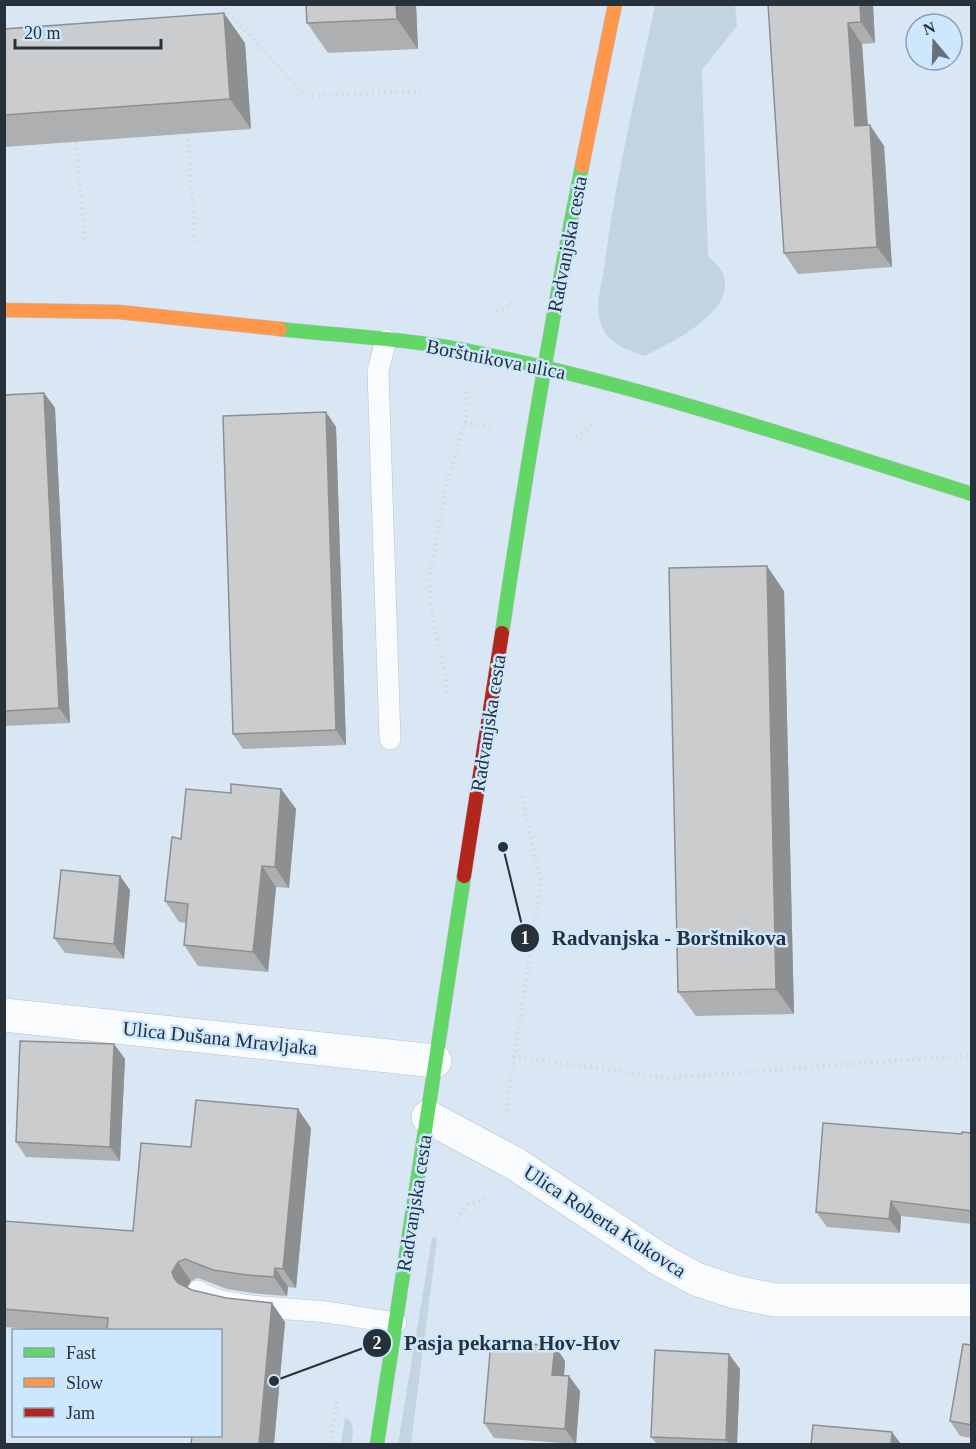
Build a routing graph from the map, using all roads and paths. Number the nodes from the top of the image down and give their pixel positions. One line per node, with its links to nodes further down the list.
1 (220, 4): 3 (path)
2 (615, 4): 12 (street, Radvanjska cesta)
3 (424, 91)
4 (188, 133): 7 (path)
5 (76, 142): 6 (path)
6 (85, 240)
7 (195, 244)
8 (515, 295): 10 (path)
9 (4, 310): 11 (street, Borštnikova ulica)
10 (490, 316)
11 (386, 339): 12 (street, Borštnikova ulica); 18 (lane)
12 (545, 367): 16 (street, Borštnikova ulica); 23 (street, Radvanjska cesta)
13 (464, 387): 17 (path)
14 (595, 423): 15 (path)
15 (574, 442)
16 (972, 494)
17 (447, 698)
18 (390, 739)
19 (520, 789): 22 (path)
20 (4, 1015): 23 (street, Ulica Dušana Mravljaka)
21 (972, 1054): 22 (path)
22 (513, 1056): 25 (path)
23 (435, 1061): 24 (street, Radvanjska cesta)
24 (428, 1117): 25 (street, Ulica Roberta Kukovca); 29 (street, Radvanjska cesta)
25 (500, 1156): 26 (path); 28 (street, Ulica Roberta Kukovca)
26 (454, 1226)
27 (198, 1291): 29 (lane)
28 (972, 1300)
29 (396, 1323): 30 (street, Radvanjska cesta)
30 (376, 1444)

